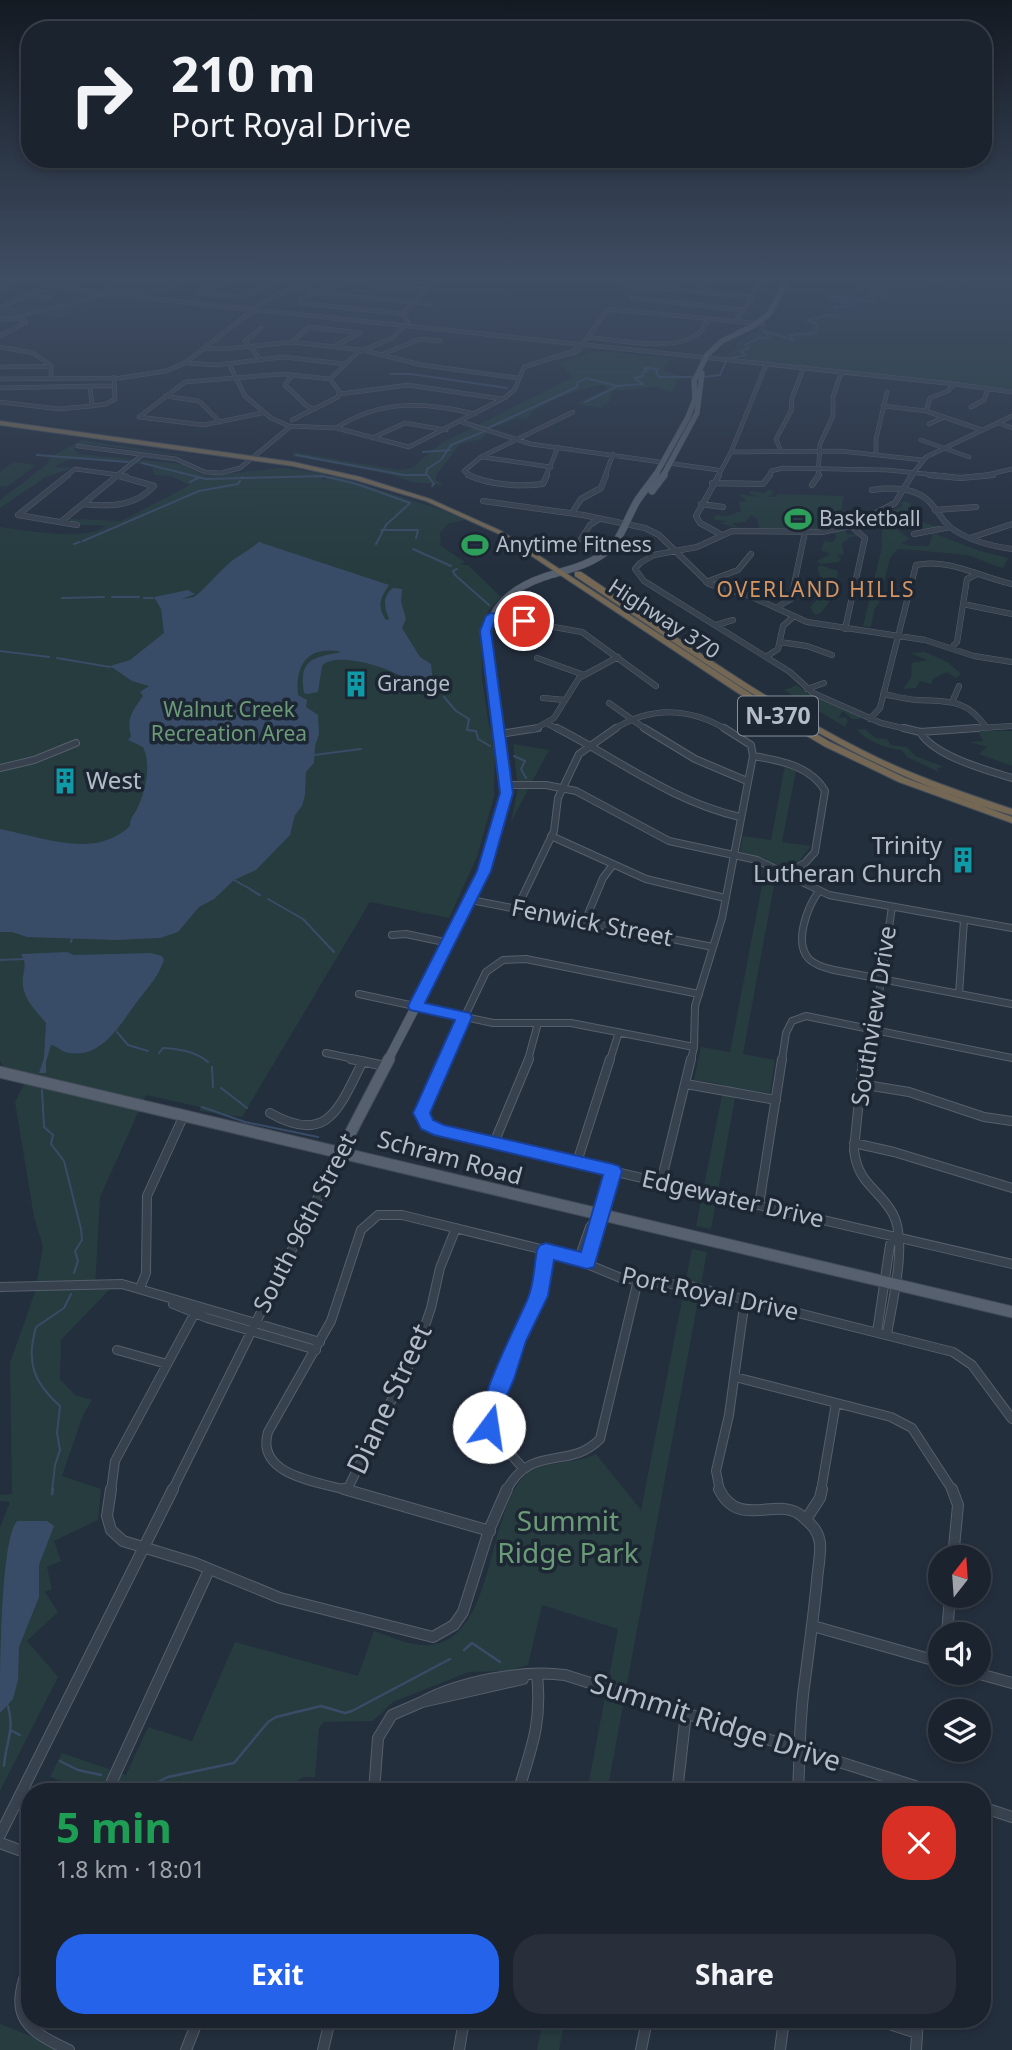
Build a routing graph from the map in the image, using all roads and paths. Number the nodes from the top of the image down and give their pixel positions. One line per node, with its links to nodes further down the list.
1 (52, 377): 2 (street); 14 (street); 19 (street)
2 (114, 377): 3 (street); 21 (street)
3 (118, 377)
4 (253, 377): 16 (street)
5 (290, 377): 33 (street)
6 (312, 377): 17 (street)
7 (332, 377): 17 (street)
8 (508, 377): 15 (street)
9 (697, 377): 67 (main road)
10 (761, 377): 58 (street)
11 (800, 377): 57 (street)
12 (840, 377): 59 (street)
13 (885, 377): 18 (street)
14 (0, 378)
15 (518, 378): 28 (street)
16 (235, 379): 27 (street); 36 (street)
17 (330, 379): 26 (street)
18 (950, 383): 23 (street); 34 (street)
19 (46, 386): 20 (street); 22 (street)
20 (90, 386): 21 (street); 30 (street)
21 (113, 386): 30 (street)
22 (0, 388)
23 (988, 389): 25 (street); 32 (street)
24 (887, 392): 31 (street)
25 (1012, 392)
26 (340, 394): 28 (street); 33 (street)
27 (164, 396): 42 (street); 42 (street)
28 (502, 399): 37 (street)
29 (0, 402): 30 (street)
30 (92, 406)
31 (883, 406): 34 (street); 60 (street)
32 (971, 407)
33 (315, 409): 44 (street)
34 (926, 411): 39 (street)
35 (573, 412): 52 (street)
36 (262, 413): 40 (street); 42 (street)
37 (475, 414): 43 (street); 47 (street)
38 (1012, 416): 45 (street)
39 (944, 417): 46 (street); 50 (street)
40 (275, 420): 44 (street); 44 (street)
41 (0, 421): 63 (highway, Highway 370 / N-370); 63 (highway, Highway 370 / N-370)
42 (220, 422)
43 (461, 422): 49 (street); 52 (street)
44 (291, 423): 47 (street); 63 (street); 63 (street)
45 (998, 423): 48 (street); 50 (street)
46 (929, 424)
47 (336, 428): 51 (street)
48 (1012, 428)
49 (446, 430): 51 (street); 51 (street)
50 (982, 430): 56 (street)
51 (372, 438)
52 (516, 438): 55 (street); 64 (street)
53 (921, 440): 56 (street)
54 (78, 446): 61 (street)
55 (558, 447): 62 (street); 68 (street)
56 (944, 448): 65 (street); 66 (street)
57 (781, 450): 58 (street); 59 (street)
58 (731, 452): 72 (street)
59 (819, 452): 60 (street); 70 (street)
60 (876, 452): 66 (street)
61 (142, 454): 63 (street); 74 (street)
62 (613, 454): 67 (street); 86 (street)
63 (251, 456): 71 (highway); 71 (highway, Highway 370 / N-370); 103 (highway, Highway 370 / N-370)
64 (481, 457): 68 (street); 68 (street)
65 (969, 457)
66 (923, 460): 73 (street)
67 (666, 463): 72 (street); 92 (main road)
68 (551, 467)
69 (1012, 469): 73 (street)
70 (820, 470): 73 (street); 75 (street); 76 (street)
71 (350, 471): 103 (highway, Highway 370 / N-370)
72 (718, 471): 75 (street)
73 (912, 473): 78 (street)
74 (118, 475): 80 (street); 80 (street); 89 (street)
75 (712, 483): 81 (street)
76 (812, 485)
77 (872, 490): 78 (street)
78 (904, 491): 85 (street); 93 (street)
79 (483, 501): 84 (street)
80 (83, 504): 89 (street)
81 (701, 504): 82 (street); 96 (street)
82 (723, 507)
83 (976, 507): 85 (street)
84 (550, 510): 86 (street); 87 (street)
85 (936, 510): 94 (street)
86 (572, 513): 88 (street)
87 (544, 519)
88 (599, 519): 92 (street); 99 (street)
89 (62, 521): 91 (street)
90 (1012, 524): 98 (street)
91 (77, 525)
92 (627, 525): 101 (street); 103 (main road)
93 (851, 526): 95 (street); 114 (street)
94 (950, 527): 97 (street); 98 (street)
95 (805, 532): 96 (street); 108 (street)
96 (720, 534): 101 (street)
97 (914, 534)
98 (970, 538): 100 (street)
99 (581, 539)
100 (1012, 550)
101 (675, 552): 105 (street); 113 (street)
102 (751, 554): 105 (street)
103 (567, 571): 110 (main road); 148 (highway, Highway 370 / N-370); 150 (highway, Highway 370 / N-370)
104 (977, 574): 106 (street); 107 (street); 115 (street)
105 (706, 582): 108 (street)
106 (1012, 584)
107 (963, 604): 109 (street); 117 (street)
108 (776, 608): 111 (street)
109 (1012, 614)
110 (491, 616): 119 (street); 139 (main road, South 96th Street)
111 (793, 617): 114 (street); 116 (street)
112 (733, 620): 113 (street)
113 (716, 625): 120 (street)
114 (845, 629): 115 (street)
115 (898, 636): 117 (street); 128 (street)
116 (780, 642): 118 (street); 120 (street)
117 (951, 648): 122 (street)
118 (832, 655)
119 (618, 657): 123 (street); 125 (street)
120 (766, 657): 127 (street)
121 (537, 658): 123 (street)
122 (1012, 662)
123 (584, 675): 130 (street)
124 (824, 683): 127 (street)
125 (656, 685)
126 (960, 686): 131 (street)
127 (807, 689): 133 (street)
128 (883, 694): 131 (street); 133 (street)
129 (544, 698): 130 (street)
130 (565, 700): 135 (street)
131 (953, 700): 137 (street)
132 (610, 703): 134 (street)
133 (870, 719): 138 (street)
134 (631, 720): 141 (street); 142 (street); 145 (street)
135 (548, 723): 139 (street); 141 (street)
136 (1012, 726): 137 (street)
137 (986, 727): 138 (street)
138 (920, 732): 144 (street)
139 (500, 734): 146 (main road, South 96th Street)
140 (76, 744): 143 (street)
141 (589, 746): 147 (street); 149 (street)
142 (753, 755): 145 (street); 154 (street)
143 (0, 768)
144 (1012, 778)
145 (747, 781): 149 (street)
146 (506, 787): 147 (street); 157 (main road, South 96th Street)
147 (563, 789): 151 (street); 152 (street)
148 (1012, 812)
149 (740, 817): 152 (street)
150 (1012, 819)
151 (551, 836): 153 (street); 159 (street)
152 (733, 855): 154 (street); 156 (street)
153 (612, 866): 156 (street); 161 (street)
154 (785, 874): 155 (street)
155 (819, 891): 158 (street); 166 (street)
156 (725, 898): 165 (street)
157 (471, 900): 159 (street, Fenwick Street); 164 (main road, South 96th Street)
158 (891, 907): 160 (street); 166 (street, Southview Drive)
159 (517, 908): 161 (street, Fenwick Street)
160 (964, 920): 162 (street); 169 (street)
161 (585, 921): 165 (street, Fenwick Street)
162 (1012, 928)
163 (392, 935): 164 (street)
164 (449, 943): 171 (main road, South 96th Street)
165 (713, 947): 168 (street)
166 (882, 979): 169 (street); 174 (street, Southview Drive)
167 (359, 994): 171 (street)
168 (699, 994): 172 (street); 176 (street)
169 (959, 994): 170 (street)
170 (1012, 1004)
171 (416, 1006): 172 (street); 180 (main road, South 96th Street)
172 (464, 1017): 173 (street); 188 (street, Edgewater Drive)
173 (538, 1023): 175 (street); 188 (street)
174 (871, 1028): 178 (street); 183 (street, Southview Drive); 184 (street)
175 (619, 1032): 176 (street); 191 (street)
176 (694, 1047): 182 (street)
177 (326, 1053): 179 (street)
178 (1012, 1058)
179 (363, 1061): 180 (street); 185 (street)
180 (385, 1066): 190 (main road, South 96th Street)
181 (0, 1072): 186 (main road, Schram Road)
182 (685, 1084): 184 (street); 193 (street)
183 (860, 1084): 187 (street); 189 (street, Southview Drive)
184 (776, 1100): 195 (street)
185 (270, 1113)
186 (184, 1115): 190 (main road, Schram Road); 205 (street)
187 (1012, 1121)
188 (494, 1143): 191 (street, Edgewater Drive)
189 (854, 1143): 194 (street); 198 (street, Southview Drive)
190 (341, 1151): 196 (main road, Schram Road); 209 (street, South 96th Street)
191 (577, 1163): 192 (street, Edgewater Drive)
192 (613, 1171): 193 (street, Edgewater Drive); 196 (street)
193 (661, 1182): 195 (street, Edgewater Drive)
194 (1012, 1188)
195 (759, 1205): 198 (street, Edgewater Drive)
196 (598, 1217): 200 (street); 203 (main road, Schram Road)
197 (456, 1228): 199 (street, Port Royal Drive); 211 (street, Port Royal Drive); 218 (street, Diane Street)
198 (895, 1236): 201 (street, Edgewater Drive); 203 (street, Southview Drive)
199 (546, 1250): 200 (street, Port Royal Drive); 217 (street)
200 (583, 1260): 202 (street, Port Royal Drive)
201 (1012, 1264)
202 (638, 1280): 206 (street, Port Royal Drive); 217 (street)
203 (889, 1282): 208 (main road, Schram Road); 210 (street, Southview Drive)
204 (0, 1287): 205 (street)
205 (139, 1288): 207 (street)
206 (745, 1300): 210 (street, Port Royal Drive); 214 (street)
207 (196, 1310): 209 (street); 213 (street)
208 (1012, 1312)
209 (254, 1326): 211 (street); 222 (street, South 96th Street)
210 (882, 1333): 216 (street, Port Royal Drive)
211 (318, 1346): 218 (street)
212 (117, 1350): 213 (street)
213 (167, 1364): 222 (street)
214 (735, 1377): 215 (street); 219 (street)
215 (836, 1403): 219 (street); 221 (street)
216 (1012, 1419)
217 (522, 1467): 220 (street)
218 (347, 1490): 220 (street)
219 (807, 1518): 224 (street)
220 (490, 1531): 223 (street)
221 (954, 1545)
222 (143, 1547): 223 (street); 231 (street, South 96th Street)
223 (209, 1570): 232 (street)
224 (813, 1626): 225 (street); 230 (street)
225 (928, 1659)
226 (537, 1674): 229 (street, Summit Ridge Drive); 233 (street); 234 (street)
227 (991, 1677): 228 (street)
228 (1012, 1683)
229 (686, 1713): 230 (street, Summit Ridge Drive); 235 (street)
230 (801, 1750): 236 (street); 237 (street, Summit Ridge Drive)
231 (26, 1783)
232 (111, 1783)
233 (374, 1783)
234 (521, 1783)
235 (678, 1783)
236 (799, 1783)
237 (904, 1783)
238 (21, 1793): 241 (street, South 96th Street)
239 (991, 1810): 240 (street)
240 (1012, 1817)
241 (0, 1835)
242 (0, 1843): 243 (street)
243 (21, 1851)
244 (21, 1984): 245 (street)
245 (21, 2012)
246 (29, 2028): 253 (street)
247 (195, 2028): 254 (street)
248 (328, 2028): 255 (street)
249 (463, 2028): 256 (street)
250 (645, 2028): 257 (street)
251 (783, 2028): 258 (street)
252 (918, 2028): 259 (street)
253 (69, 2050)
254 (186, 2050)
255 (323, 2050)
256 (459, 2050)
257 (641, 2050)
258 (780, 2050)
259 (916, 2050)

